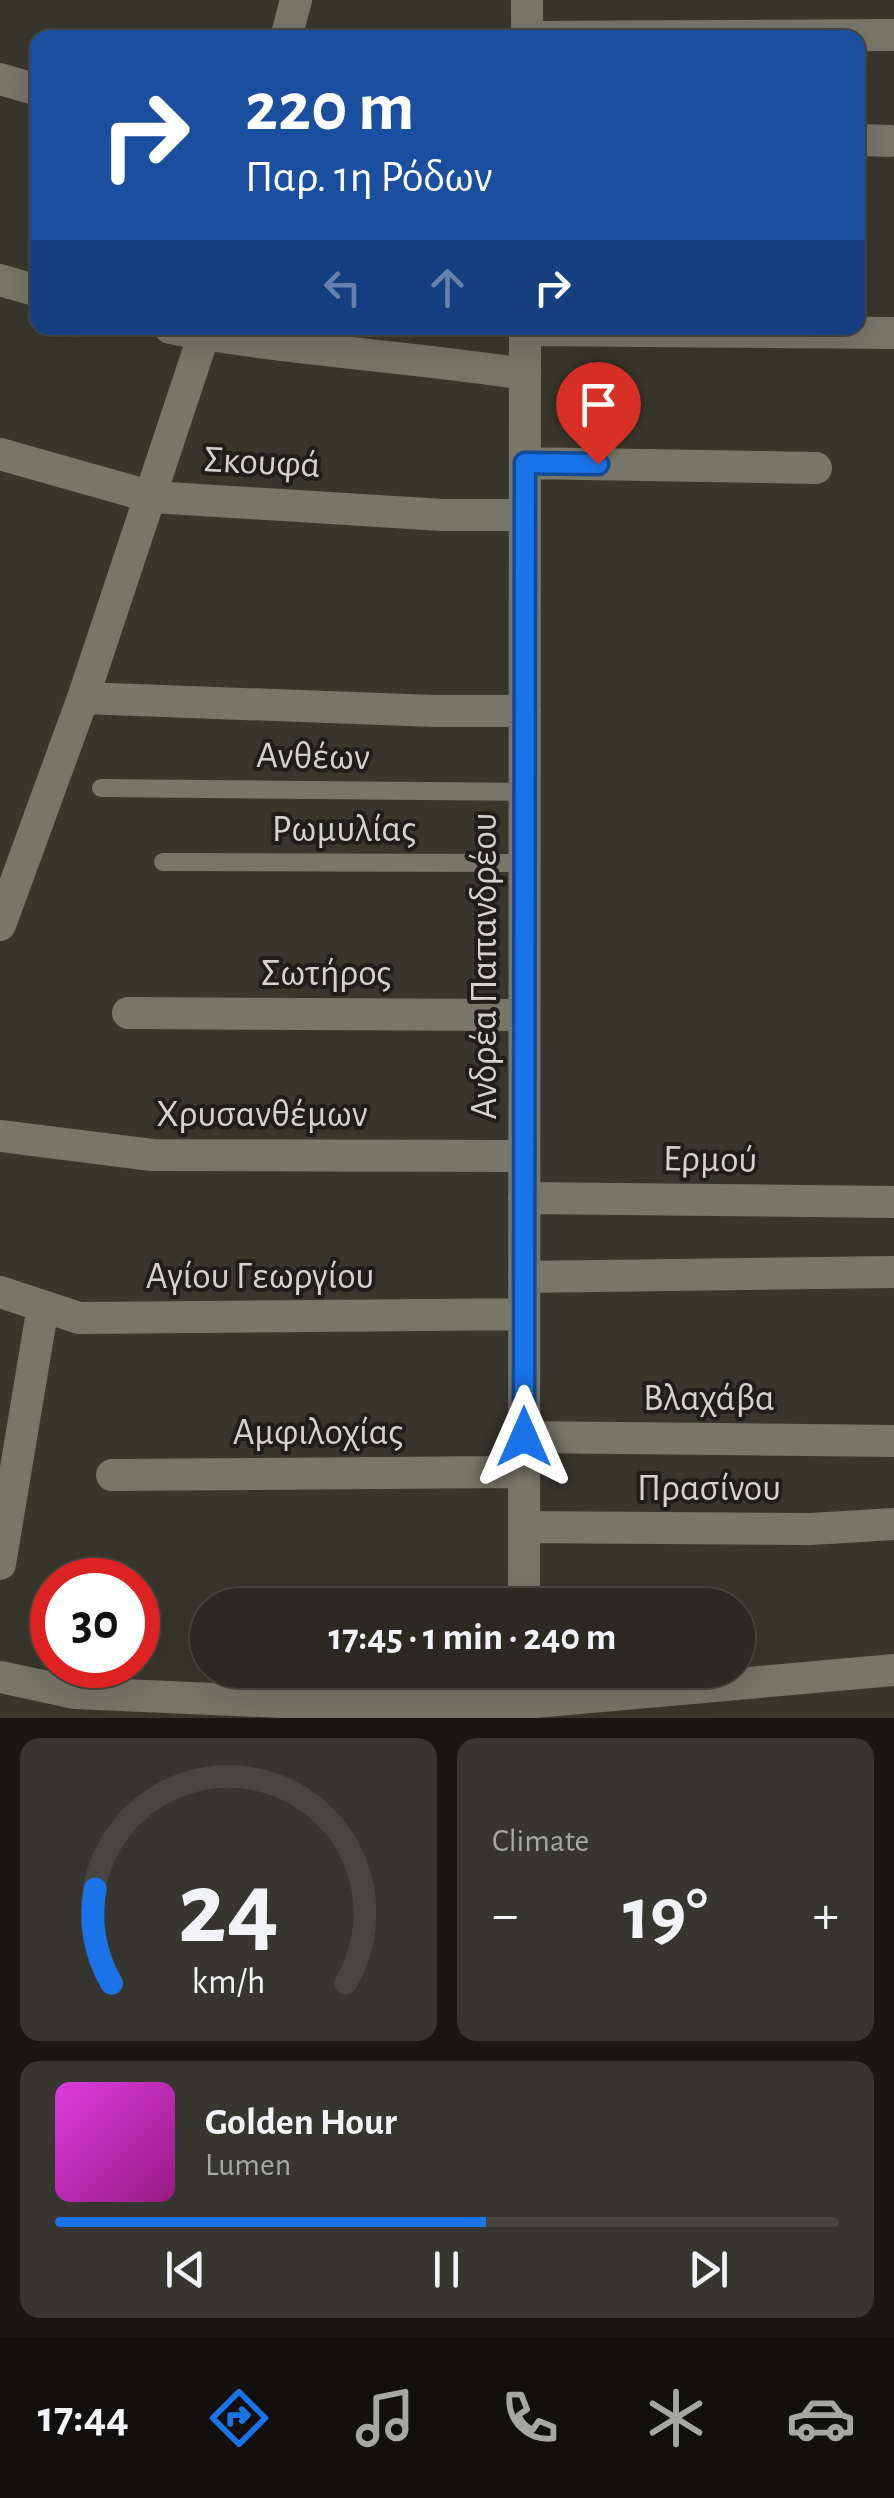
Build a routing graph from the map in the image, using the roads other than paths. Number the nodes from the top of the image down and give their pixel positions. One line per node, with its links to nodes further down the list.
1 (296, 0): 3 (street)
2 (527, 0): 4 (street)
3 (288, 30)
4 (527, 30)
5 (865, 35): 6 (street)
6 (894, 35)
7 (0, 80): 8 (street)
8 (30, 88)
9 (0, 280): 10 (street)
10 (30, 289)
11 (865, 333): 12 (street)
12 (894, 333)
13 (204, 335): 20 (street)
14 (235, 335): 16 (street)
15 (525, 335): 16 (street, Ανδρέα Παπανδρέου)
16 (525, 374): 18 (street, Ανδρέα Παπανδρέου)
17 (0, 454): 20 (street, Σκουφά)
18 (525, 463): 19 (street); 21 (street, Ανδρέα Παπανδρέου)
19 (816, 468)
20 (152, 497): 21 (street, Σκουφά); 22 (street)
21 (525, 515): 23 (street, Ανδρέα Παπανδρέου)
22 (84, 698): 23 (street); 28 (street)
23 (525, 711): 25 (street, Ανδρέα Παπανδρέου)
24 (101, 788): 25 (lane, Ανθέων)
25 (525, 792): 27 (street, Ανδρέα Παπανδρέου)
26 (164, 862): 27 (lane, Ρωμυλίας)
27 (524, 863): 30 (street, Ανδρέα Παπανδρέου)
28 (0, 924)
29 (128, 1013): 30 (street, Σωτήρος)
30 (524, 1014): 32 (street, Ανδρέα Παπανδρέου)
31 (0, 1136): 32 (street, Χρυσανθέμων)
32 (524, 1156): 33 (street, Ανδρέα Παπανδρέου)
33 (524, 1198): 34 (street, Ερμού); 36 (street, Ανδρέα Παπανδρέου)
34 (894, 1202)
35 (894, 1272): 36 (street)
36 (524, 1278): 39 (street, Ανδρέα Παπανδρέου)
37 (0, 1292): 38 (street, Αγίου Γεωργίου)
38 (43, 1306): 39 (street, Αγίου Γεωργίου); 46 (street)
39 (524, 1314): 40 (street, Ανδρέα Παπανδρέου)
40 (524, 1437): 41 (street, Βλαχάβα); 42 (street, Ανδρέα Παπανδρέου)
41 (894, 1441)
42 (524, 1472): 43 (street, Αμφιλοχίας); 45 (street, Ανδρέα Παπανδρέου)
43 (112, 1475)
44 (894, 1524): 45 (street, Πρασίνου)
45 (524, 1527): 47 (street, Ανδρέα Παπανδρέου)
46 (0, 1564)
47 (524, 1588)
48 (894, 1670): 50 (street)
49 (0, 1677): 51 (street)
50 (524, 1697): 51 (street)
51 (74, 1705)

